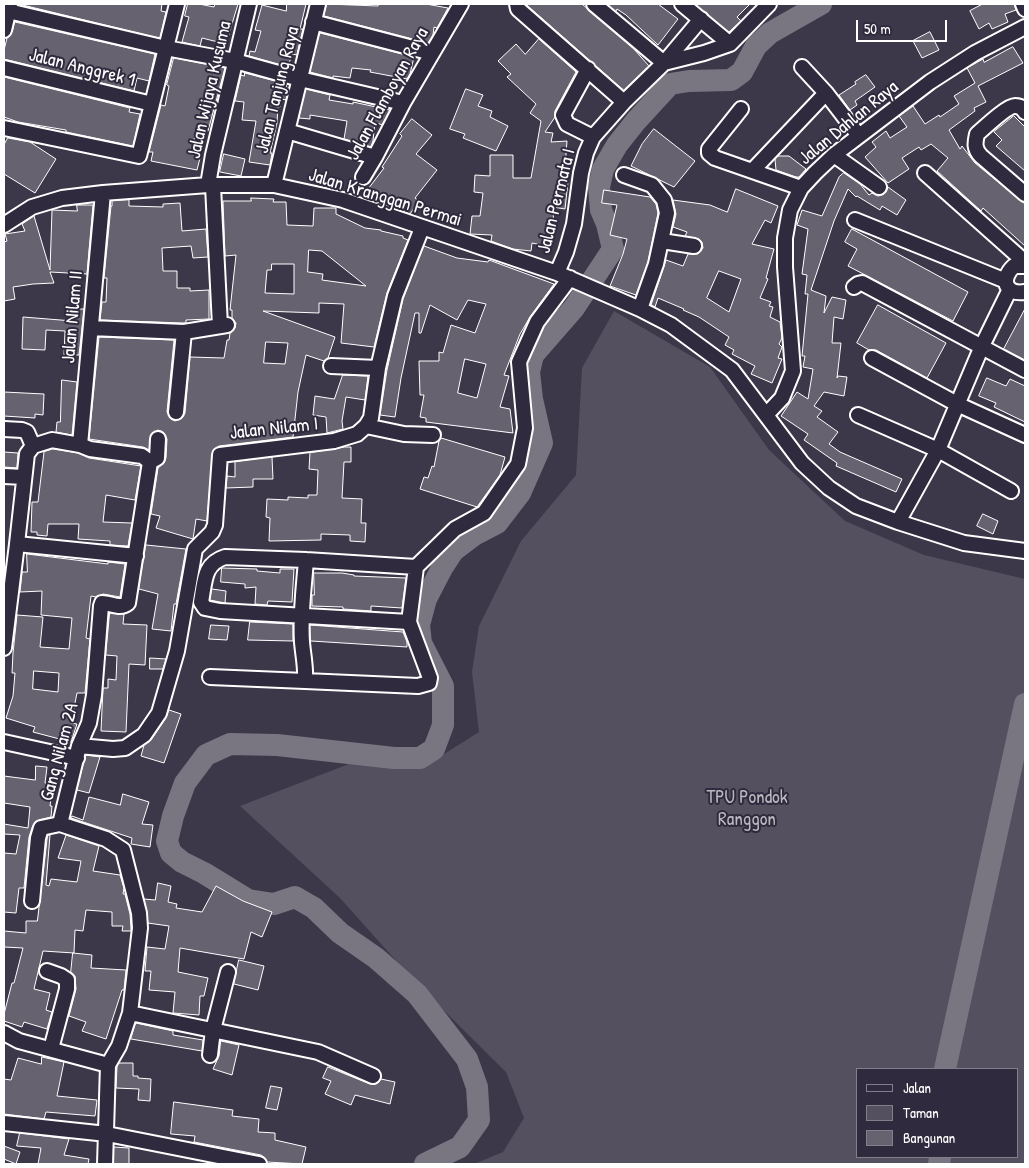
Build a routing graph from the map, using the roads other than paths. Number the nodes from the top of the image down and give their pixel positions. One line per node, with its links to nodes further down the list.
1 (177, 4): 17 (street)
2 (249, 4): 19 (street, Jalan Wijaya Kusuma)
3 (318, 4): 13 (street, Jalan Tanjung Raya)
4 (461, 4): 18 (street, Jalan Flamboyan Raya)
5 (594, 4): 20 (street)
6 (682, 4): 12 (street)
7 (1023, 4): 11 (street)
8 (765, 5): 16 (street)
9 (9, 7): 15 (street); 17 (street)
10 (517, 7): 23 (street)
11 (1025, 9)
12 (701, 19): 16 (street); 20 (street, Jalan Permata I)
13 (313, 22): 18 (street); 24 (street, Jalan Tanjung Raya)
14 (1025, 27): 33 (street, Jalan Dahlan Raya)
15 (4, 30)
16 (730, 44): 20 (street)
17 (166, 48): 19 (street); 28 (street)
18 (432, 53): 27 (street, Jalan Flamboyan Raya)
19 (235, 61): 24 (street); 42 (street, Jalan Wijaya Kusuma)
20 (664, 63): 26 (street, Jalan Permata I)
21 (802, 67): 25 (street)
22 (4, 68): 28 (street, Jalan Anggrek 1)
23 (588, 69): 26 (street); 34 (street, Jalan Permata I)
24 (300, 79): 27 (street); 32 (street, Jalan Tanjung Raya)
25 (826, 93): 33 (street); 37 (street)
26 (624, 102): 34 (street, Jalan Permata I)
27 (403, 103): 36 (street, Jalan Flamboyan Raya)
28 (152, 104): 31 (street)
29 (741, 109): 37 (street)
30 (1025, 112): 46 (street)
31 (4, 128)
32 (287, 131): 36 (street); 41 (street, Jalan Tanjung Raya)
33 (859, 136): 35 (street, Jalan Dahlan Raya)
34 (593, 137): 53 (street, Jalan Permata I)
35 (834, 155): 43 (street); 44 (street, Jalan Dahlan Raya)
36 (375, 157): 40 (street, Jalan Flamboyan Raya)
37 (753, 170): 44 (street)
38 (925, 173): 52 (street)
39 (624, 175): 50 (street)
40 (363, 177)
41 (274, 185): 42 (street, Jalan Kranggan Permai); 49 (street, Jalan Kranggan Permai)
42 (211, 186): 45 (street, Jalan Kranggan Permai); 59 (street, Jalan Wijaya Kusuma)
43 (880, 187)
44 (802, 188): 67 (street, Jalan Dahlan Raya)
45 (103, 193): 48 (street, Jalan Kranggan Permai); 58 (street, Jalan Nilam II)
46 (1025, 194)
47 (855, 220): 54 (street)
48 (4, 225)
49 (422, 228): 53 (street, Jalan Kranggan Permai); 63 (street)
50 (662, 240): 51 (street); 57 (street)
51 (694, 246)
52 (1025, 264): 54 (street)
53 (568, 277): 57 (street, Jalan Kranggan Permai); 86 (street, Jalan Permata I)
54 (1008, 285): 56 (street); 60 (street)
55 (854, 287): 60 (street)
56 (1025, 292)
57 (640, 309): 67 (street, Jalan Kranggan Permai)
58 (91, 328): 59 (street); 74 (street, Jalan Nilam II)
59 (184, 332): 66 (street)
60 (982, 346): 64 (street); 65 (street)
61 (872, 358): 65 (street)
62 (331, 366): 63 (street)
63 (378, 368): 69 (street)
64 (1025, 370)
65 (957, 404): 72 (street); 76 (street)
66 (176, 412)
67 (766, 415): 81 (street, Jalan Kranggan Permai)
68 (858, 415): 76 (street)
69 (366, 426): 71 (street); 94 (street, Jalan Nilam I)
70 (4, 429): 75 (street)
71 (433, 435)
72 (1025, 435)
73 (158, 439): 77 (street, Gang Nilam 2A)
74 (80, 445): 75 (street); 77 (street)
75 (33, 446): 79 (street)
76 (938, 450): 80 (street); 81 (street)
77 (150, 462): 84 (street, Gang Nilam 2A)
78 (4, 476): 79 (street)
79 (24, 477): 82 (street)
80 (1011, 491)
81 (898, 522): 83 (street, Jalan Kranggan Permai)
82 (18, 544): 84 (street); 87 (street)
83 (1025, 550)
84 (136, 556): 94 (street, Gang Nilam 2A)
85 (306, 560): 86 (street); 88 (street); 88 (street)
86 (416, 567): 89 (street)
87 (8, 578): 90 (street)
88 (302, 615): 89 (street); 92 (street)
89 (409, 622): 92 (street)
90 (4, 648)
91 (210, 677): 92 (street)
92 (305, 681)
93 (4, 742): 94 (street)
94 (78, 752): 95 (street, Gang Nilam 2A)
95 (60, 824): 96 (street); 99 (street, Gang Nilam 2A)
96 (32, 901)
97 (47, 971): 102 (street)
98 (228, 972): 100 (street)
99 (130, 1013): 100 (street); 104 (street, Gang Nilam 2A)
100 (213, 1030): 103 (street); 105 (street)
101 (4, 1033): 102 (street)
102 (51, 1049): 104 (street)
103 (210, 1055)
104 (108, 1065): 107 (street, Gang Nilam 2A)
105 (373, 1076)
106 (4, 1124): 107 (street)
107 (107, 1134): 108 (street, Gang Nilam 2A); 109 (street)
108 (105, 1164)
109 (259, 1164)

